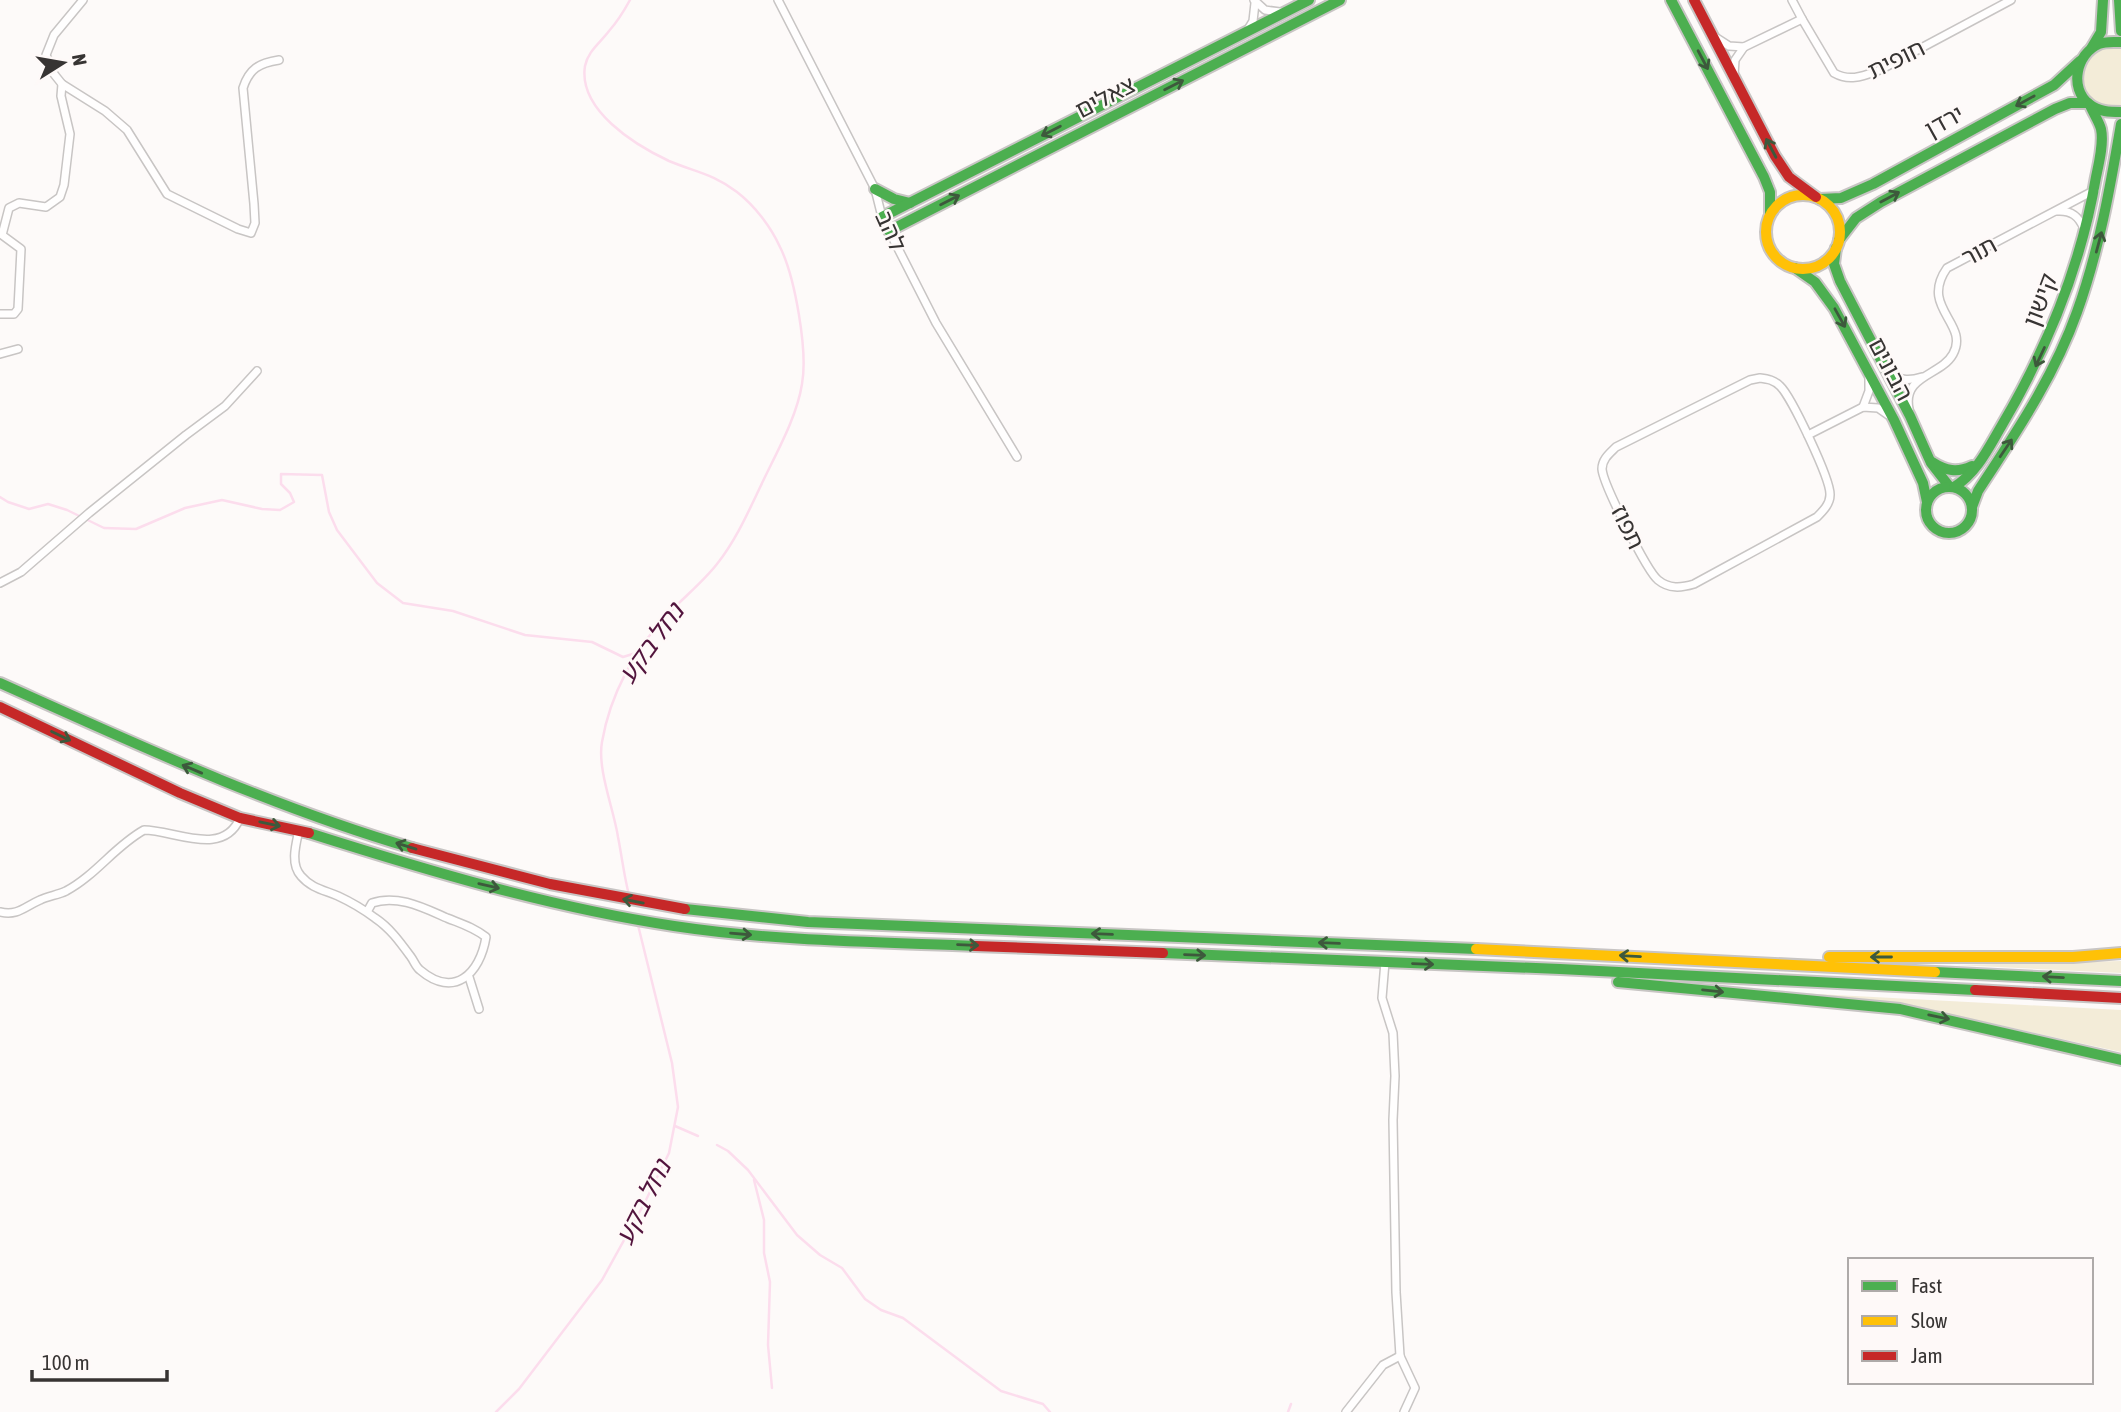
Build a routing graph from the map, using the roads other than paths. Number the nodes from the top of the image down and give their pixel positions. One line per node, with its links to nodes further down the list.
1 (83, 0): 23 (street)
2 (778, 0): 27 (street, להב)
3 (1308, 0): 12 (main road, צאלים)
4 (1340, 0): 34 (main road, צאלים, one-way to 4)
5 (1671, 0): 32 (main road, one-way to 32)
6 (1694, 0): 16 (main road)
7 (1792, 0): 13 (street, חופית)
8 (2011, 0): 13 (street, חופית)
9 (2103, 0): 19 (main road)
10 (2119, 0): 14 (main road)
11 (1254, 1): 12 (street); 15 (street)
12 (1289, 10): 15 (main road, צאלים)
13 (1802, 19): 18 (street)
14 (2121, 31)
15 (1245, 33): 30 (main road, צאלים, one-way to 30)
16 (1712, 34): 18 (street); 22 (main road)
17 (2121, 42): 19 (main road)
18 (1744, 47): 22 (street)
19 (2090, 48): 21 (main road, ירדן)
20 (279, 60): 23 (street)
21 (2080, 61): 24 (main road, קישון); 29 (main road, ירדן, one-way to 29)
22 (1734, 77): 29 (main road, one-way to 22)
23 (62, 84): 36 (street)
24 (2089, 104): 25 (main road); 28 (main road, קישון); 37 (main road, ירדן, one-way to 24)
25 (2121, 112)
26 (2121, 124): 55 (main road, קישון, one-way to 26)
27 (876, 189): 30 (main road); 33 (street, להב)
28 (2095, 190): 31 (street, תור); 35 (main road, קישון)
29 (1818, 198): 32 (main road); 37 (main road)
30 (911, 203): 33 (main road, צאלים)
31 (2052, 212): 35 (street); 45 (street, תור)
32 (1770, 214): 38 (main road)
33 (882, 217): 34 (street, להב)
34 (889, 231): 50 (street, להב)
35 (2085, 232): 52 (main road, קישון, one-way to 52)
36 (1, 234): 39 (street)
37 (1837, 244): 38 (main road); 42 (main road, הבונים)
38 (1795, 268): 43 (main road, הבונים, one-way to 43)
39 (0, 314)
40 (18, 349): 41 (street)
41 (0, 354)
42 (1884, 366): 45 (street); 48 (main road, הבונים)
43 (1868, 370): 46 (street); 47 (main road, הבונים)
44 (257, 371): 56 (street)
45 (1923, 377): 48 (street, תור)
46 (1863, 407): 47 (street); 49 (street)
47 (1894, 420): 54 (main road, הבונים)
48 (1911, 420): 51 (main road, הבונים)
49 (1808, 435): 49 (street, תפוז)
50 (1017, 457)
51 (1930, 461): 52 (main road); 53 (main road, הבונים)
52 (1980, 461): 53 (main road, קישון)
53 (1952, 487): 54 (main road); 55 (main road)
54 (1927, 502): 55 (main road)
55 (1972, 507)
56 (0, 583)
57 (0, 683): 64 (main road, one-way to 57)
58 (0, 706): 59 (main road, one-way to 59)
59 (240, 818): 60 (main road, one-way to 60); 61 (street)
60 (299, 830): 62 (street); 65 (main road, one-way to 65)
61 (0, 912)
62 (367, 912): 67 (street); 67 (street)
63 (2121, 953): 64 (main road, one-way to 64)
64 (1656, 958): 68 (main road, one-way to 64)
65 (1385, 962): 66 (main road, one-way to 66); 72 (street)
66 (1450, 965): 69 (main road); 71 (main road, one-way to 71)
67 (469, 977): 70 (street)
68 (2121, 981)
69 (2121, 998)
70 (479, 1009)
71 (2121, 1060)
72 (1400, 1356): 73 (street); 74 (street)
73 (1346, 1412)
74 (1404, 1412)

